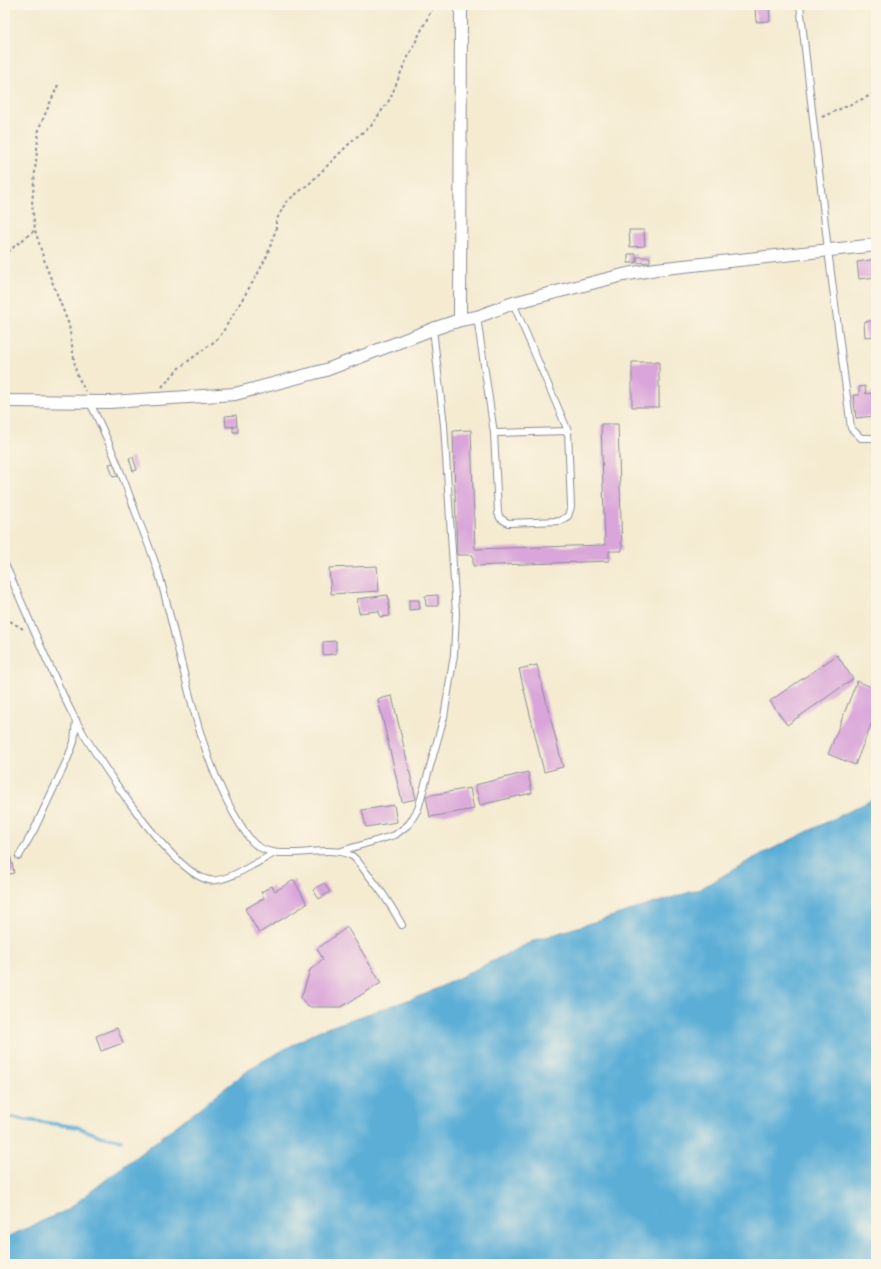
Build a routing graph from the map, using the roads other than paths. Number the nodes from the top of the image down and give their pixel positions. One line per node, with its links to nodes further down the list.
1 (461, 5): 7 (street)
2 (800, 5): 4 (lane)
3 (876, 245): 4 (street)
4 (828, 250): 5 (street); 13 (lane)
5 (513, 303): 6 (street); 11 (lane)
6 (477, 317): 7 (street); 12 (lane)
7 (460, 320): 8 (street)
8 (434, 329): 10 (street); 16 (lane)
9 (5, 401): 10 (street)
10 (90, 403): 17 (lane)
11 (568, 431): 12 (lane); 12 (lane)
12 (494, 433)
13 (876, 438)
14 (5, 564): 15 (lane)
15 (76, 720): 17 (lane); 18 (lane)
16 (338, 852): 17 (lane); 19 (lane)
17 (275, 853)
18 (19, 856)
19 (402, 925)

